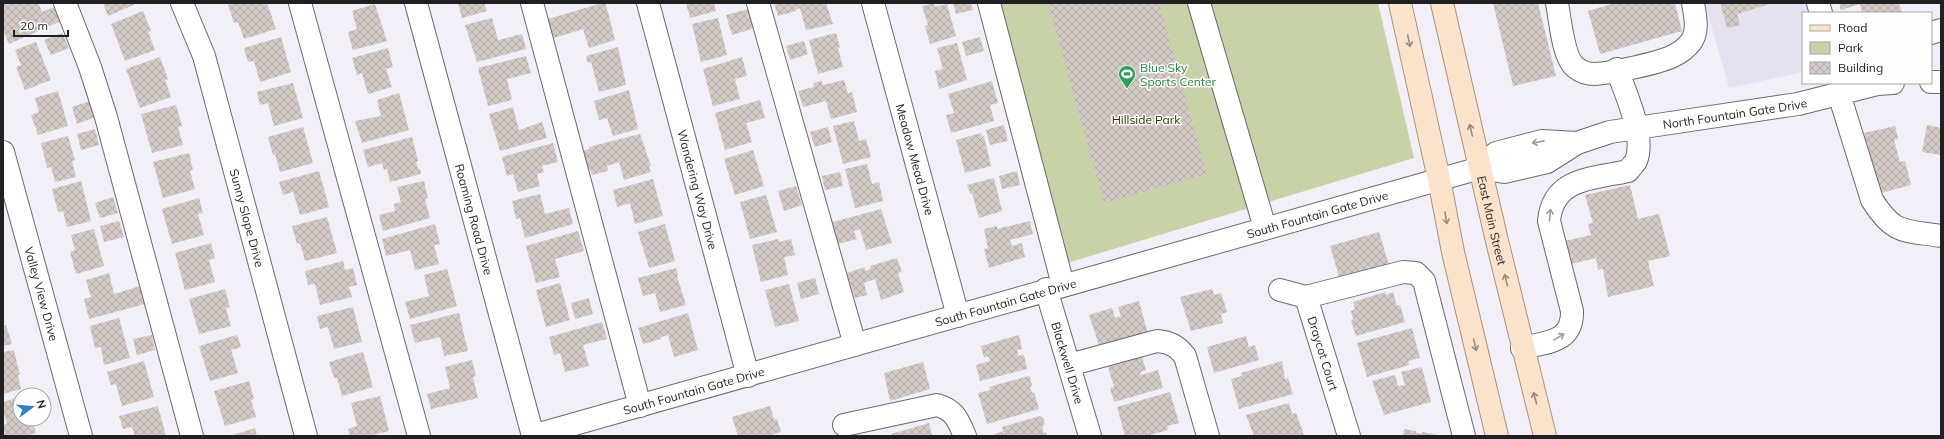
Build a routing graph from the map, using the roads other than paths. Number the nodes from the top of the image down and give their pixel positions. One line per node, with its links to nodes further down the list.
1 (65, 3): 35 (street)
2 (182, 3): 36 (street, Sunny Slope Drive)
3 (300, 3): 37 (street)
4 (416, 3): 38 (street, Roaming Road Drive)
5 (532, 3): 32 (street)
6 (648, 3): 31 (street, Wandering Way Drive)
7 (758, 3): 28 (street)
8 (873, 3): 27 (street, Meadow Mead Drive)
9 (989, 3): 24 (street, Blackwell Drive)
10 (1199, 3): 22 (street)
11 (1400, 3): 21 (main road, one-way to 21)
12 (1442, 3): 20 (main road, East Main Street, one-way to 12)
13 (1557, 3): 15 (street)
14 (1693, 3): 15 (street)
15 (1617, 69): 18 (street)
16 (1877, 84): 17 (street, North Fountain Gate Drive)
17 (1839, 94): 18 (street, North Fountain Gate Drive); 23 (street)
18 (1637, 128): 20 (street, North Fountain Gate Drive); 29 (street, one-way to 18)
19 (3, 152): 34 (street, Valley View Drive)
20 (1480, 168): 21 (street, South Fountain Gate Drive); 29 (main road, East Main Street, one-way to 20)
21 (1439, 179): 22 (street, South Fountain Gate Drive); 44 (main road, one-way to 44)
22 (1265, 228): 24 (street, South Fountain Gate Drive)
23 (1941, 236)
24 (1055, 287): 27 (street, South Fountain Gate Drive); 30 (street, Blackwell Drive)
25 (1280, 290): 26 (street)
26 (1306, 297): 42 (street, Draycot Court); 43 (street)
27 (958, 316): 28 (street, South Fountain Gate Drive)
28 (855, 345): 31 (street, South Fountain Gate Drive)
29 (1522, 348): 45 (main road, East Main Street, one-way to 29)
30 (1069, 365): 40 (street, Blackwell Drive); 41 (street)
31 (748, 376): 32 (street, South Fountain Gate Drive)
32 (640, 406): 38 (street, South Fountain Gate Drive)
33 (842, 424): 39 (street)
34 (81, 436)
35 (192, 436)
36 (306, 436)
37 (419, 436)
38 (532, 436)
39 (965, 436)
40 (1090, 436)
41 (1208, 436)
42 (1349, 436)
43 (1464, 436)
44 (1497, 436)
45 (1545, 436)

